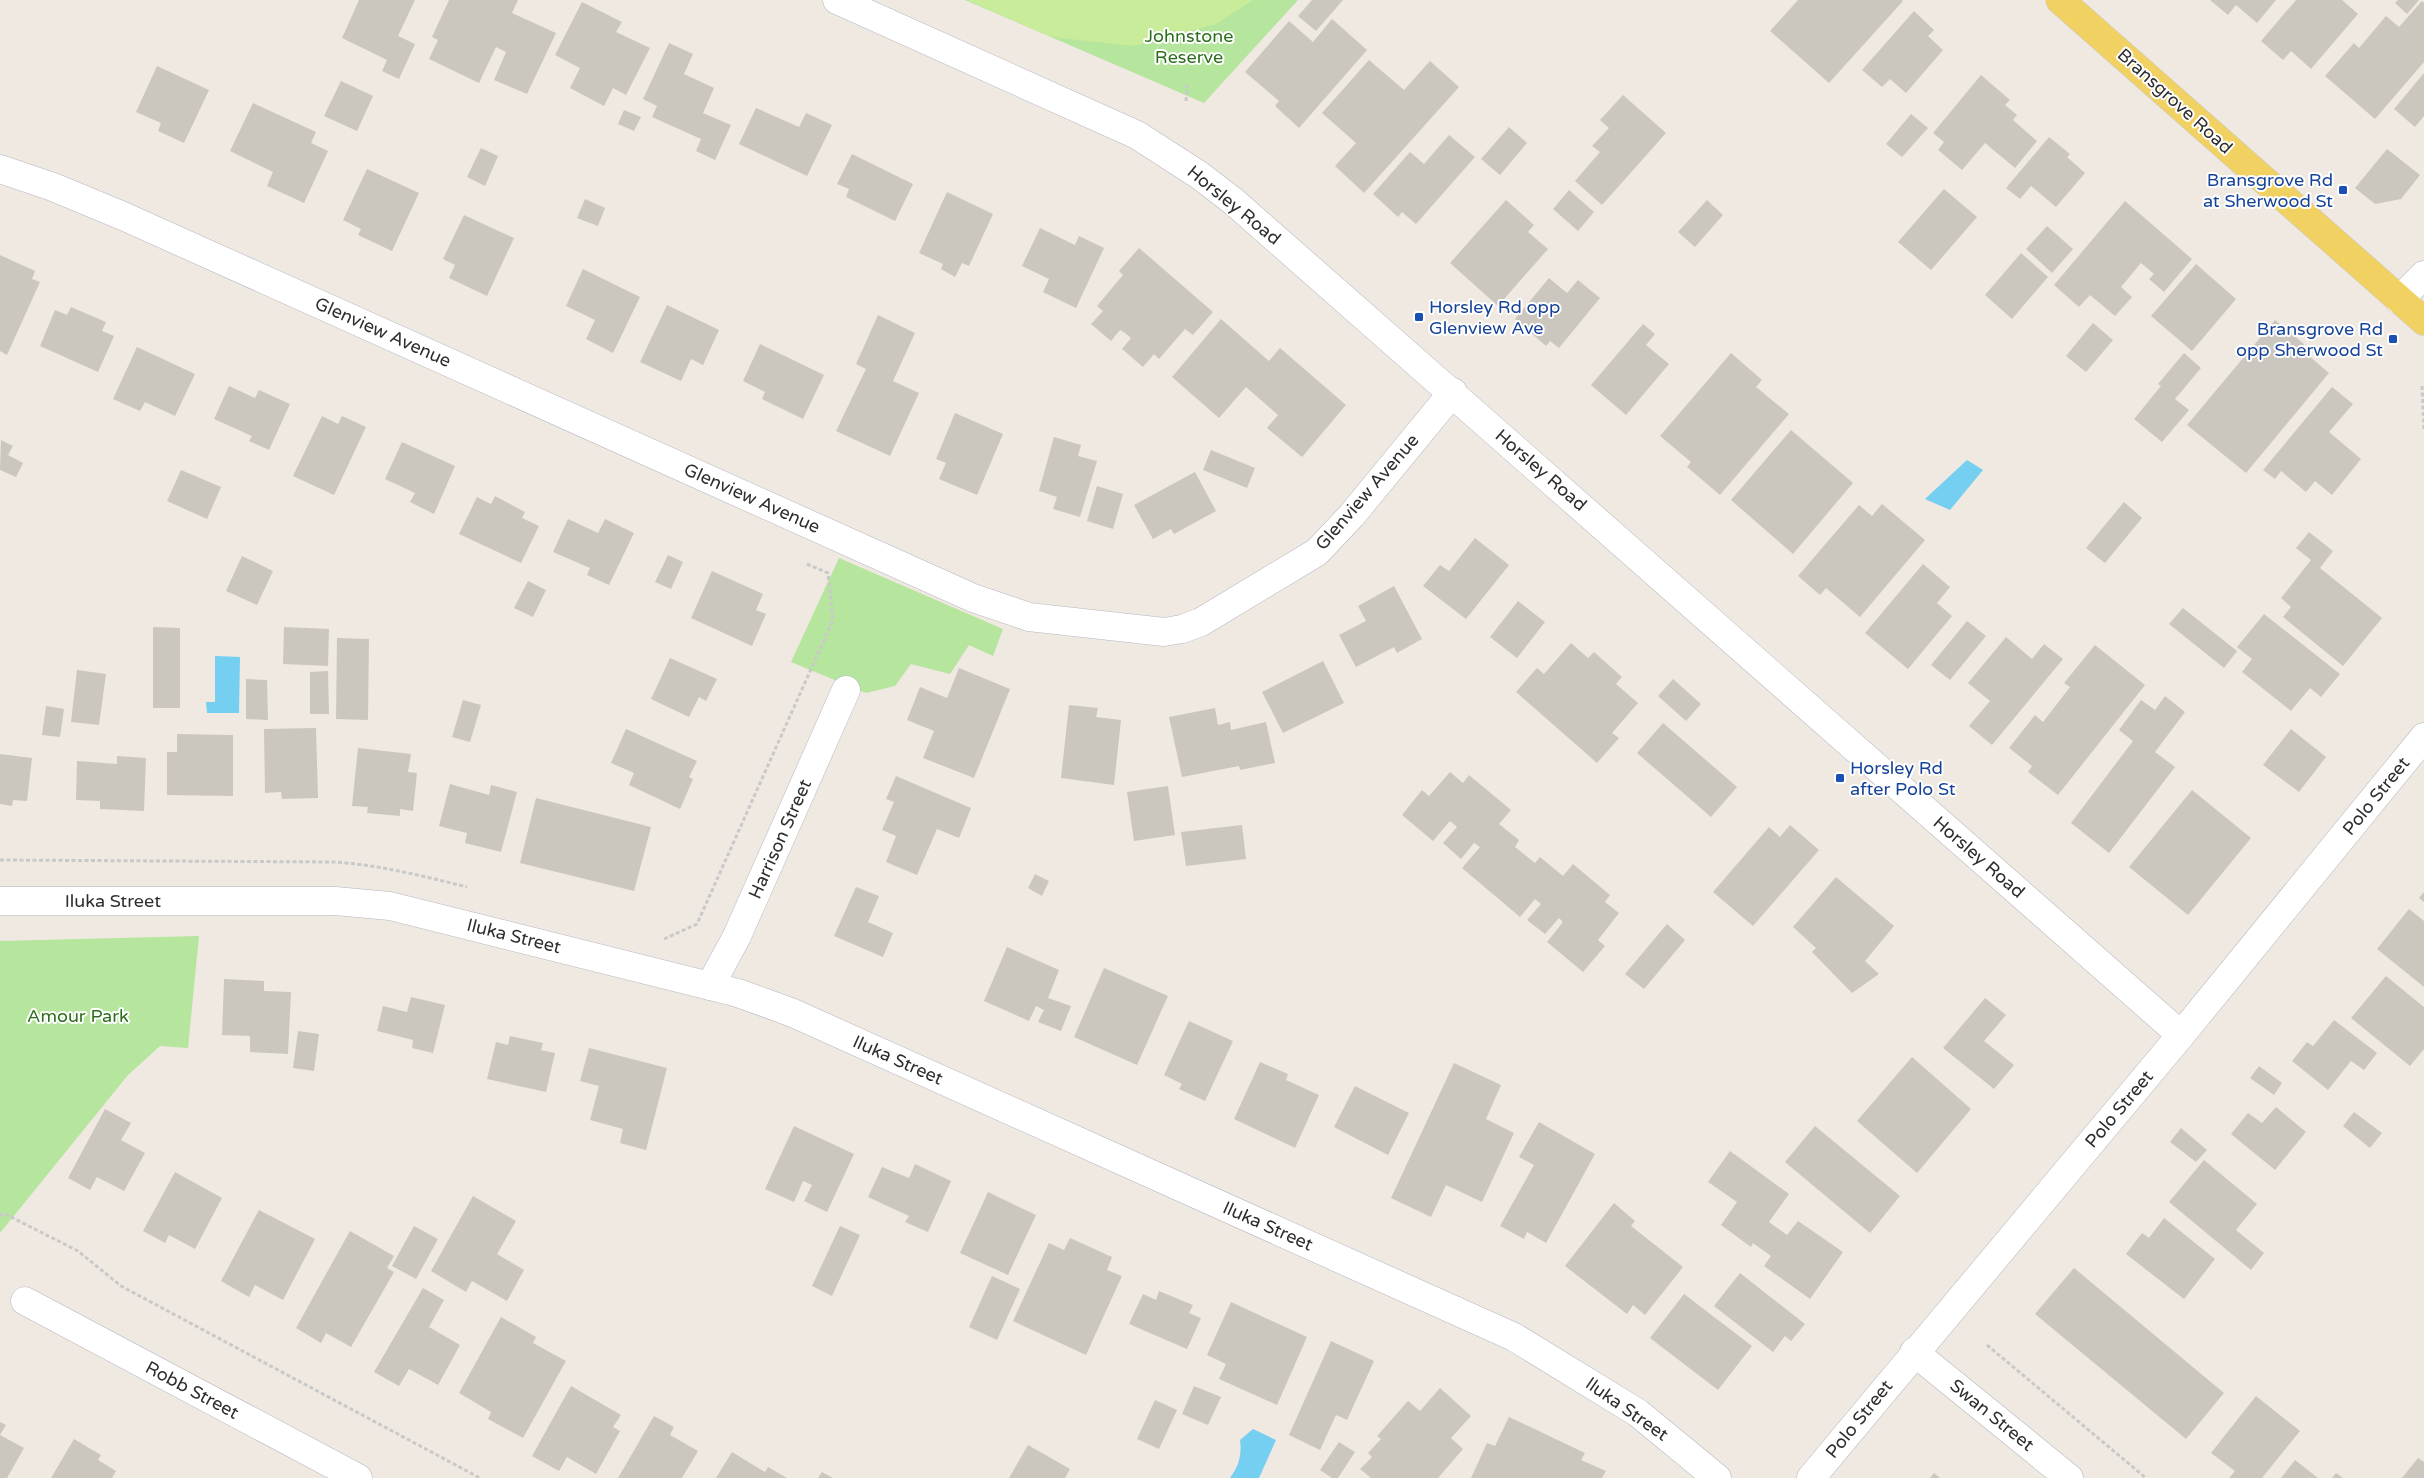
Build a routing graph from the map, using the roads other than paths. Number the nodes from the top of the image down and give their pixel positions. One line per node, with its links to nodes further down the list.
1 (837, 0): 7 (street, Horsley Road)
2 (2060, 0): 5 (main road, Bransgrove Road)
3 (0, 169): 7 (street, Glenview Avenue)
4 (2424, 275): 5 (street)
5 (2399, 300): 6 (main road, Bransgrove Road)
6 (2424, 321)
7 (1453, 392): 12 (street, Horsley Road)
8 (846, 690): 11 (street, Harrison Street)
9 (2424, 737): 12 (street, Polo Street)
10 (0, 901): 11 (street, Iluka Street)
11 (710, 986): 16 (street, Iluka Street)
12 (2181, 1036): 14 (street, Polo Street)
13 (25, 1301): 15 (street, Robb Street)
14 (1914, 1352): 17 (street, Polo Street); 18 (street, Swan Street)
15 (358, 1478)
16 (1717, 1478)
17 (1811, 1478)
18 (2069, 1478)

